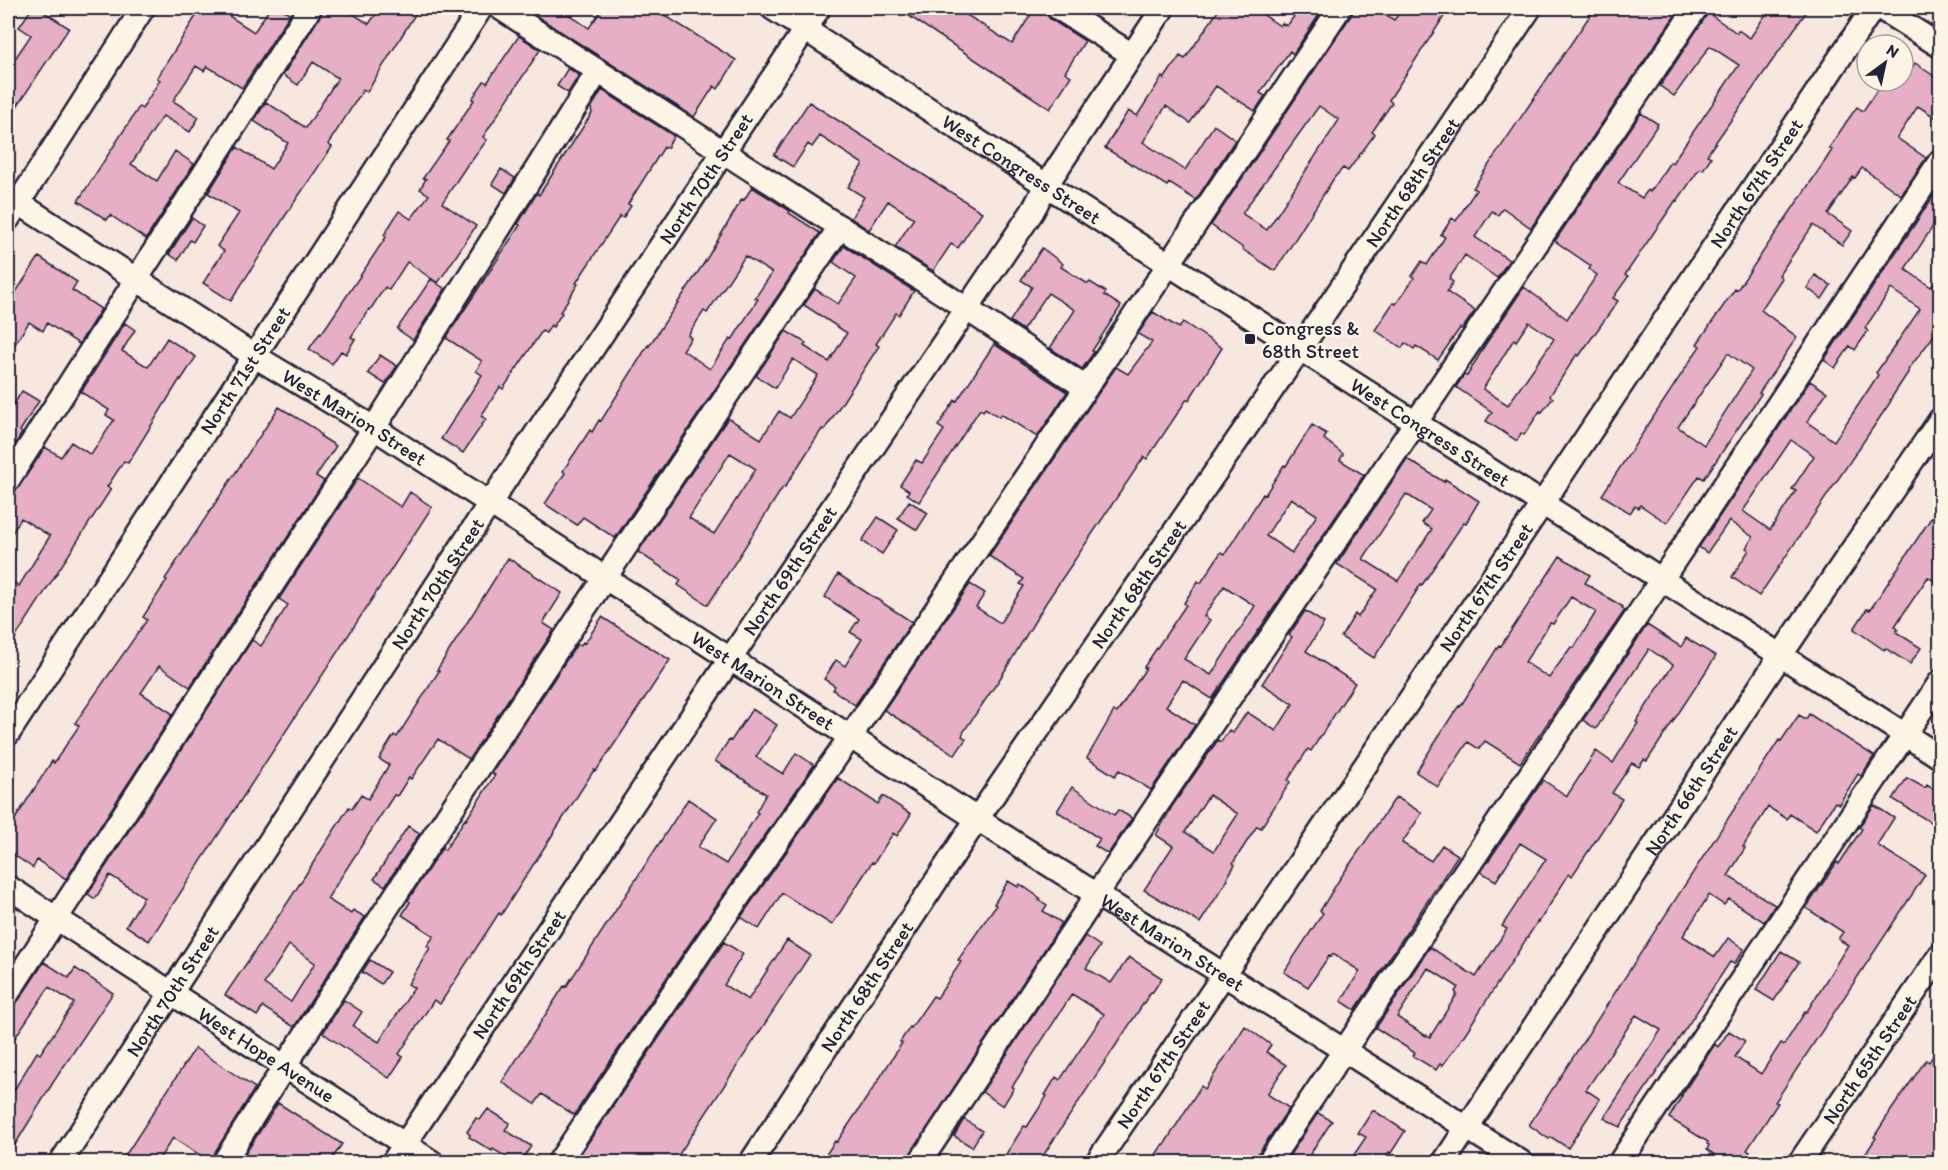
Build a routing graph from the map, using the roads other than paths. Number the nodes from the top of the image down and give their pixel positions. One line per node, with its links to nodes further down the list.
1 (143, 8): 21 (street)
2 (310, 8): 24 (street)
3 (481, 8): 27 (street, North 71st Street)
4 (500, 8): 17 (street)
5 (772, 8): 14 (street, West Congress Street)
6 (819, 8): 14 (street, North 70th Street)
7 (1058, 8): 16 (street)
8 (1163, 8): 16 (street, North 69th Street)
9 (1340, 8): 23 (street)
10 (1530, 8): 26 (street, North 68th Street)
11 (1696, 8): 30 (street)
12 (1873, 8): 34 (street, North 67th Street)
13 (1880, 8): 15 (street)
14 (805, 29): 18 (street, North 70th Street); 20 (street, West Congress Street)
15 (1941, 46)
16 (1131, 54): 20 (street, North 69th Street)
17 (598, 71): 18 (street); 31 (street)
18 (723, 153): 22 (street); 33 (street, North 70th Street)
19 (1941, 161): 36 (street)
20 (1047, 184): 23 (street, West Congress Street); 25 (street, North 69th Street)
21 (11, 206): 24 (street, West Marion Street)
22 (840, 227): 25 (street); 35 (street)
23 (1168, 263): 26 (street, West Congress Street); 28 (street)
24 (136, 278): 27 (street, West Marion Street); 32 (street)
25 (967, 308): 28 (street); 38 (street, North 69th Street)
26 (1300, 349): 30 (street, West Congress Street); 44 (street, North 68th Street)
27 (253, 355): 31 (street, West Marion Street); 40 (street, North 71st Street)
28 (1086, 388): 42 (street)
29 (1941, 420): 37 (street, North 66th Street)
30 (1416, 423): 34 (street, West Congress Street); 46 (street)
31 (374, 428): 33 (street, West Marion Street); 47 (street)
32 (8, 480)
33 (490, 503): 35 (street, West Marion Street); 51 (street, North 70th Street)
34 (1542, 503): 36 (street, West Congress Street); 49 (street, North 67th Street)
35 (605, 577): 38 (street, West Marion Street); 53 (street)
36 (1662, 579): 37 (street, West Congress Street); 52 (street)
37 (1781, 656): 41 (street, West Congress Street); 54 (street, North 66th Street)
38 (730, 659): 42 (street, West Marion Street); 55 (street, North 69th Street)
39 (1941, 682): 41 (street)
40 (8, 734)
41 (1905, 735): 43 (street, West Congress Street); 66 (street)
42 (850, 737): 44 (street, West Marion Street); 59 (street)
43 (1941, 757)
44 (977, 819): 46 (street, West Marion Street); 60 (street, North 68th Street)
45 (8, 887): 47 (street, West Hope Avenue)
46 (1097, 894): 49 (street, West Marion Street); 61 (street)
47 (56, 918): 50 (street); 51 (street, West Hope Avenue)
48 (1941, 955): 67 (street, North 65th Street)
49 (1225, 975): 52 (street, West Marion Street); 62 (street, North 67th Street)
50 (8, 993)
51 (171, 993): 53 (street, West Hope Avenue); 56 (street, North 70th Street)
52 (1345, 1050): 54 (street, West Marion Street); 63 (street)
53 (284, 1066): 55 (street, West Hope Avenue); 57 (street)
54 (1468, 1129): 64 (street, North 66th Street); 65 (street, West Marion Street)
55 (399, 1154): 58 (street, West Hope Avenue)
56 (61, 1162)
57 (224, 1162)
58 (432, 1162)
59 (559, 1162)
60 (751, 1162)
61 (920, 1162)
62 (1096, 1162)
63 (1269, 1162)
64 (1444, 1162)
65 (1521, 1162)
66 (1620, 1162)
67 (1800, 1162)

